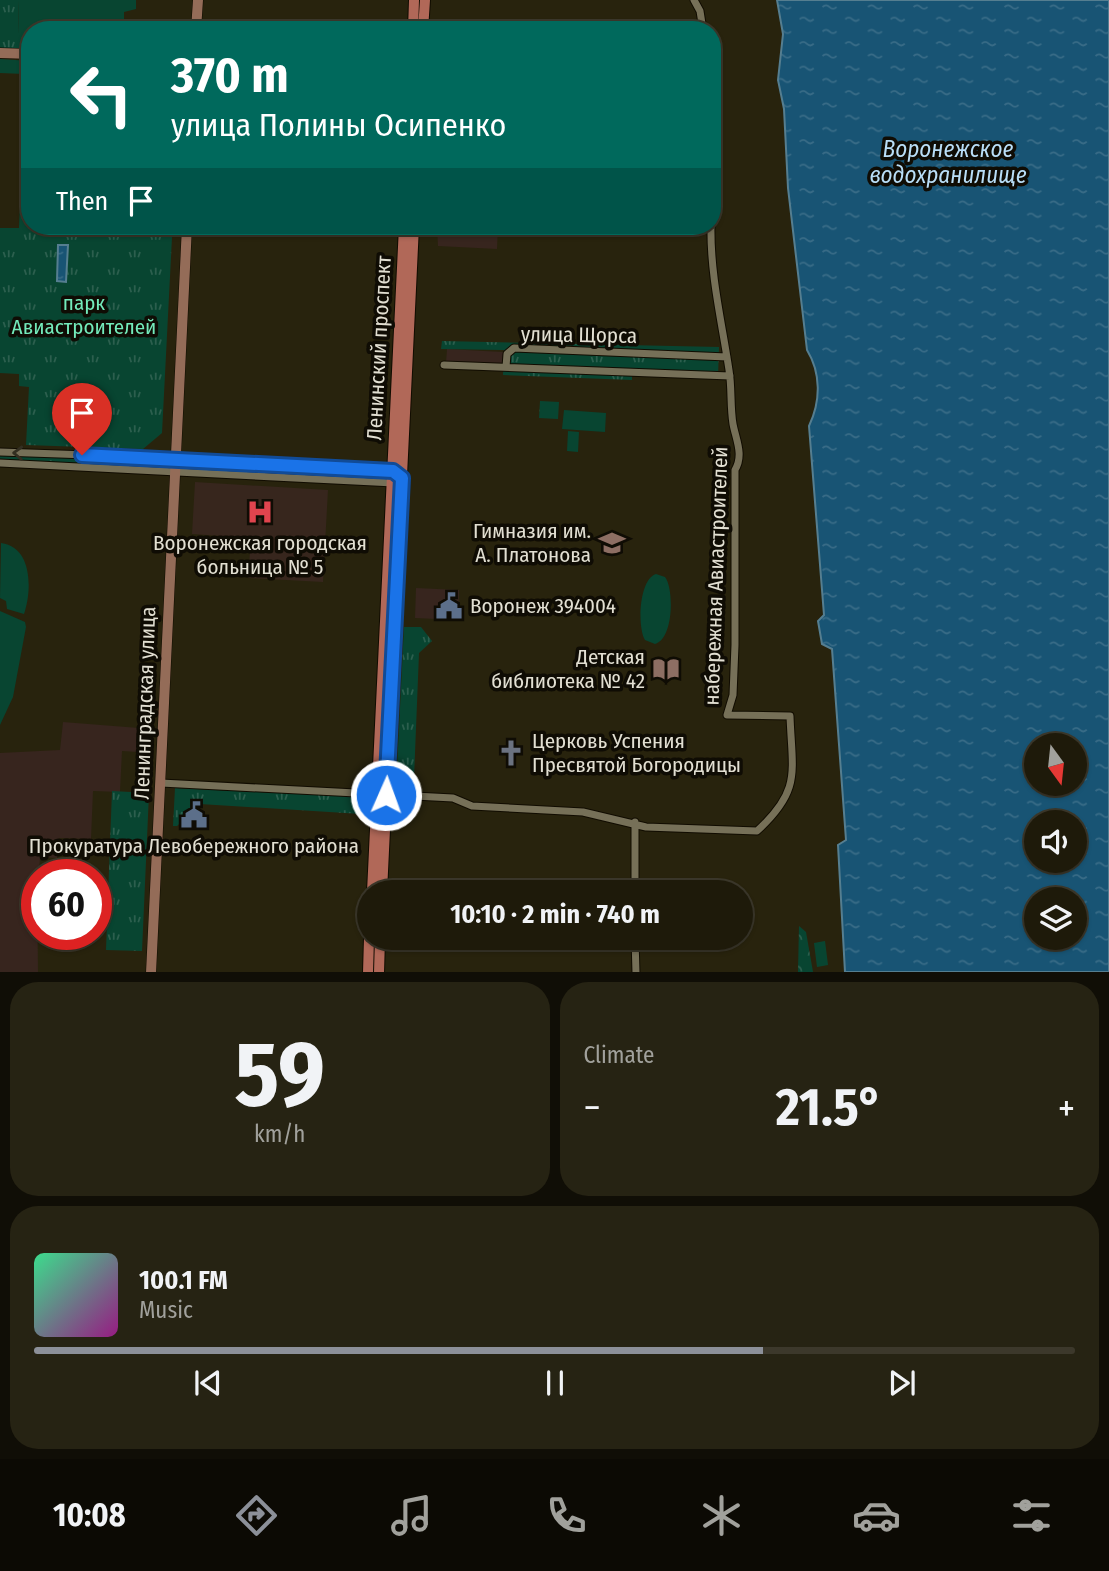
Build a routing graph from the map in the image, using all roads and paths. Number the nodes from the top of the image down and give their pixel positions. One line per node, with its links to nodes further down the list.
1 (198, 0): 5 (main road)
2 (414, 0): 6 (main road)
3 (425, 0): 7 (main road)
4 (694, 0): 8 (street)
5 (197, 21)
6 (413, 21)
7 (424, 21)
8 (702, 21)
9 (0, 53): 10 (main road)
10 (21, 54)
11 (187, 235): 20 (main road, Ленинградская улица)
12 (404, 235): 23 (main road, Ленинский проспект)
13 (413, 235): 23 (main road, Ленинский проспект)
14 (711, 235): 15 (street, набережная Авиастроителей)
15 (727, 357): 17 (street, улица Щорса); 18 (street, набережная Авиастроителей)
16 (444, 365): 17 (street, улица Щорса)
17 (506, 367): 18 (street)
18 (730, 376): 26 (street, набережная Авиастроителей)
19 (0, 452): 20 (street, one-way to 19)
20 (177, 458): 22 (main road, Ленинградская улица); 23 (street)
21 (0, 463): 22 (street)
22 (176, 471): 23 (street); 24 (main road, Ленинградская улица)
23 (396, 478): 25 (main road, Ленинский проспект)
24 (161, 783): 25 (street); 33 (main road, Ленинградская улица)
25 (381, 795): 26 (street); 27 (main road, Ленинский проспект); 28 (main road, Ленинский проспект)
26 (635, 822): 29 (street)
27 (373, 880)
28 (382, 880)
29 (635, 880)
30 (369, 950): 34 (main road)
31 (380, 950): 35 (main road)
32 (635, 950): 36 (street)
33 (151, 972)
34 (368, 972)
35 (379, 972)
36 (636, 972)

